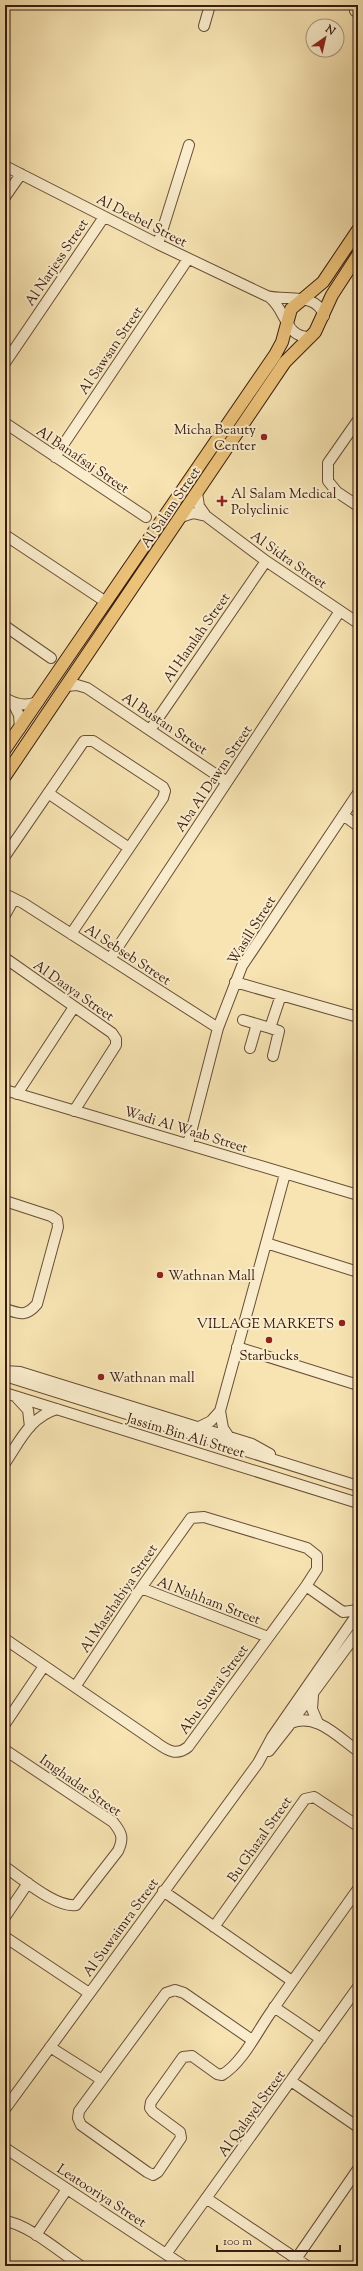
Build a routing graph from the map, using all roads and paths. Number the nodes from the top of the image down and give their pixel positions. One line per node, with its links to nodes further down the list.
1 (210, 5): 2 (street)
2 (204, 26)
3 (189, 145): 9 (street)
4 (5, 166): 5 (street, Al Deebel Street)
5 (21, 174): 6 (street); 7 (street, Al Deebel Street)
6 (5, 197)
7 (104, 217): 9 (street, Al Deebel Street); 17 (street, Al Narjess Street)
8 (358, 230): 13 (main road, Al Salam Street)
9 (158, 244): 11 (street, Al Deebel Street)
10 (358, 255): 14 (main road, Al Salam Street)
11 (188, 259): 12 (street, Al Deebel Street); 20 (street, Al Sawsan Street)
12 (267, 296): 13 (street, Al Deebel Street); 15 (street, Al Deebel Street)
13 (301, 299): 14 (street, Al Deebel Street); 15 (main road, Al Salam Street)
14 (324, 316): 16 (main road, Al Salam Street)
15 (285, 323): 16 (street, Al Deebel Street); 28 (main road, Al Salam Street)
16 (311, 337): 21 (main road, Al Salam Street)
17 (5, 363)
18 (358, 420): 22 (street)
19 (5, 423): 20 (street, Al Banafsaj Street)
20 (55, 457): 24 (street, Al Banafsaj Street)
21 (197, 493): 23 (street, Al Sidra Street); 25 (main road, Al Salam Street)
22 (358, 506)
23 (206, 516): 25 (street); 27 (street, Al Sidra Street)
24 (146, 517)
25 (181, 517): 33 (main road, Al Salam Street)
26 (5, 535): 28 (street)
27 (266, 561): 29 (street, Al Sidra Street); 39 (street, Al Hamlah Street)
28 (106, 602): 37 (main road, Al Salam Street)
29 (340, 611): 30 (street, Al Sidra Street); 42 (street, Aba Al Dawm Street)
30 (358, 623)
31 (5, 626): 32 (street)
32 (51, 658)
33 (79, 666): 34 (main road, Al Salam Street); 35 (street)
34 (66, 686): 35 (street, Al Bustan Street); 41 (main road, Al Salam Street)
35 (87, 688): 39 (street, Al Bustan Street)
36 (9, 700): 37 (street); 38 (street)
37 (39, 701): 38 (main road, Al Salam Street)
38 (20, 729): 40 (main road, Al Salam Street)
39 (150, 730): 42 (street, Al Bustan Street)
40 (5, 749)
41 (5, 776)
42 (227, 782): 54 (street, Aba Al Dawm Street)
43 (48, 792): 47 (street); 47 (street); 48 (street)
44 (358, 793): 45 (street, Wasill Street)
45 (343, 815): 46 (street); 55 (street, Wasill Street)
46 (358, 826)
47 (129, 848): 52 (street)
48 (5, 856)
49 (5, 886): 50 (street, Al Sebseb Street)
50 (14, 898): 51 (street); 52 (street, Al Sebseb Street)
51 (5, 915)
52 (71, 934): 54 (street, Al Sebseb Street)
53 (5, 958): 57 (street, Al Daaya Street)
54 (110, 959): 61 (street, Al Sebseb Street)
55 (236, 982): 56 (street); 61 (street, Wasill Street)
56 (281, 995): 58 (street); 62 (street)
57 (74, 1006): 66 (street); 67 (street, Al Daaya Street)
58 (358, 1017)
59 (243, 1020): 60 (street)
60 (256, 1024): 62 (street); 63 (street)
61 (218, 1028): 68 (street, Wasill Street)
62 (270, 1028): 64 (street)
63 (250, 1048)
64 (273, 1056)
65 (5, 1090): 66 (street, Wadi Al Waab Street)
66 (17, 1094): 67 (street, Wadi Al Waab Street)
67 (74, 1111): 68 (street, Wadi Al Waab Street)
68 (188, 1144): 69 (street, Wadi Al Waab Street)
69 (285, 1174): 70 (street, Wadi Al Waab Street); 72 (street)
70 (358, 1195)
71 (5, 1201): 74 (street)
72 (266, 1243): 73 (street); 75 (street)
73 (358, 1272)
74 (5, 1309)
75 (237, 1347): 78 (street); 81 (street)
76 (5, 1371): 83 (street)
77 (5, 1376): 85 (street, Jassim Bin Ali Street)
78 (358, 1385)
79 (10, 1394): 80 (street, Jassim Bin Ali Street); 82 (street)
80 (57, 1409): 82 (street); 88 (street, Jassim Bin Ali Street)
81 (220, 1411): 83 (street); 84 (street)
82 (30, 1427): 86 (street)
83 (199, 1428): 84 (street)
84 (230, 1437): 85 (street)
85 (276, 1460): 87 (street, Jassim Bin Ali Street)
86 (5, 1463)
87 (358, 1486)
88 (358, 1503)
89 (185, 1524): 90 (street, Abu Suwai Street); 91 (street, Al Maszhabiya Street)
90 (306, 1586): 93 (street); 97 (street, Abu Suwai Street)
91 (141, 1588): 97 (street, Al Nahham Street); 100 (street, Al Maszhabiya Street)
92 (358, 1610): 93 (street)
93 (343, 1612): 95 (street)
94 (358, 1614): 95 (street, Al Suwaimra Street)
95 (346, 1631): 107 (street, Al Suwaimra Street)
96 (358, 1632): 101 (street, Al Suwaimra Street)
97 (268, 1637): 100 (street, Abu Suwai Street)
98 (5, 1639): 99 (street, Abu Suwai Street)
99 (44, 1666): 100 (street, Abu Suwai Street); 104 (street)
100 (75, 1687)
101 (313, 1694): 102 (street, Al Suwaimra Street); 103 (street)
102 (292, 1723): 103 (street); 107 (street, Al Suwaimra Street)
103 (318, 1723): 106 (street)
104 (5, 1724)
105 (5, 1750): 110 (street, Imghadar Street)
106 (358, 1751)
107 (258, 1763): 112 (street, Al Suwaimra Street)
108 (358, 1826): 114 (street, Bu Ghazal Street)
109 (5, 1867): 110 (street, Imghadar Street)
110 (28, 1883): 113 (street)
111 (358, 1888): 116 (street)
112 (163, 1891): 114 (street); 118 (street, Al Suwaimra Street)
113 (5, 1917)
114 (214, 1927): 116 (street)
115 (5, 1937): 118 (street)
116 (292, 1981): 119 (street)
117 (358, 1988): 120 (street, Al Qalayel Street)
118 (89, 1993): 122 (street, Al Suwaimra Street)
119 (274, 2007): 120 (street); 121 (street)
120 (321, 2039): 124 (street, Al Qalayel Street)
121 (252, 2040): 123 (street); 123 (street)
122 (50, 2047): 123 (street); 125 (street, Al Suwaimra Street)
123 (102, 2080)
124 (290, 2081): 126 (street); 130 (street, Al Qalayel Street)
125 (5, 2109)
126 (358, 2127)
127 (5, 2148): 129 (street, Leatooriya Street)
128 (358, 2169): 134 (street)
129 (68, 2189): 132 (street); 133 (street, Leatooriya Street)
130 (206, 2198): 133 (street, Al Qalayel Street); 134 (street)
131 (5, 2221): 132 (street)
132 (36, 2236): 135 (street)
133 (166, 2254): 136 (street, Leatooriya Street)
134 (296, 2259): 137 (street)
135 (81, 2266)
136 (184, 2266)
137 (307, 2266)

